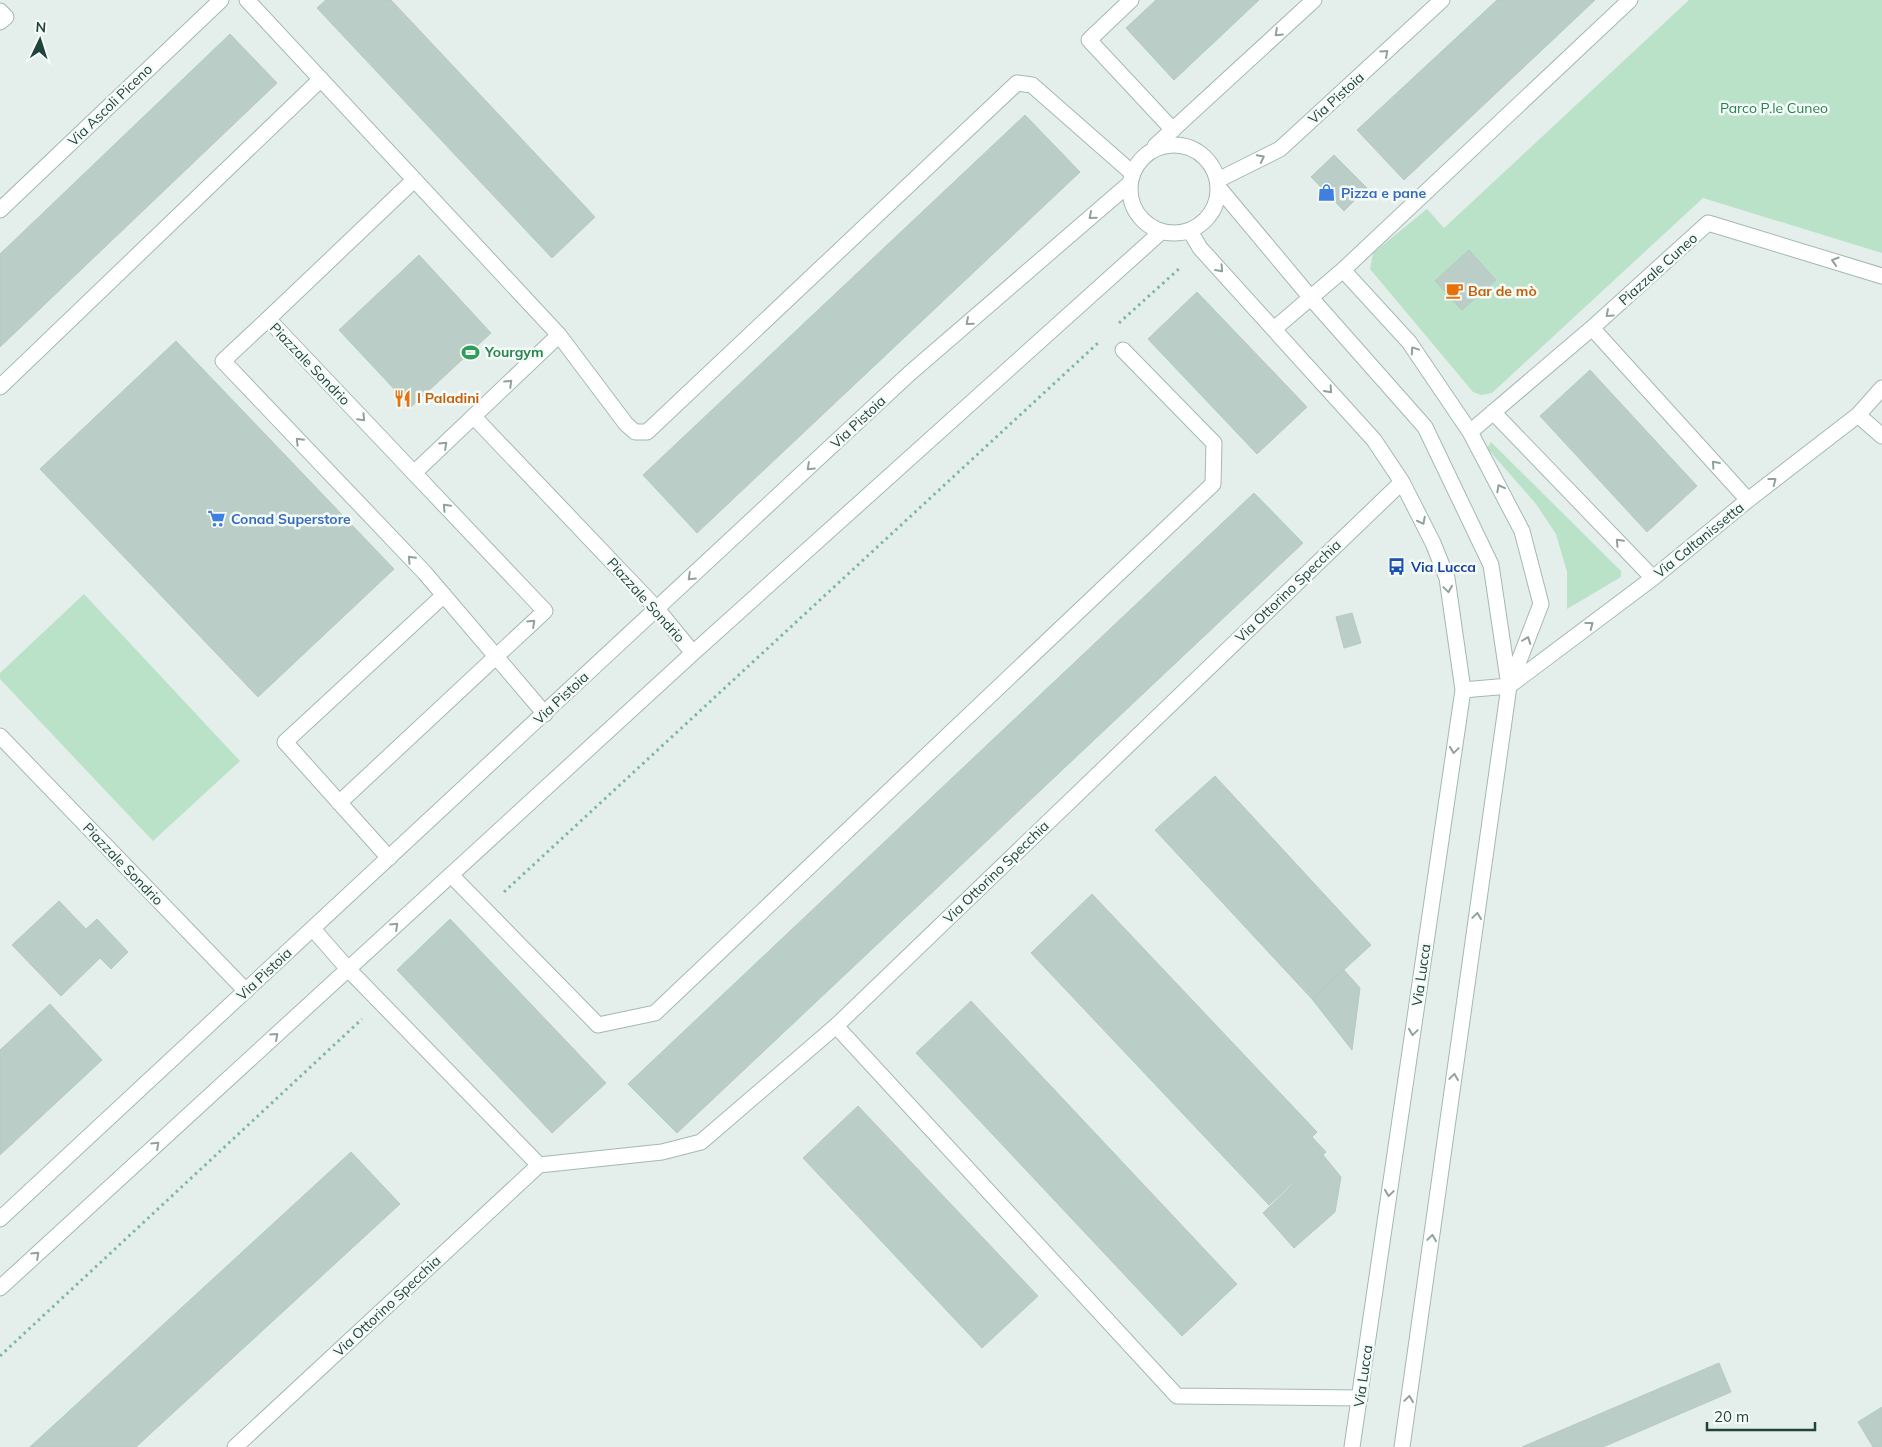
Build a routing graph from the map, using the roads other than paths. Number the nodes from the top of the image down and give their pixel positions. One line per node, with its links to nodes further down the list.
1 (221, 0): 15 (street, Via Ascoli Piceno)
2 (247, 0): 9 (street)
3 (1131, 0): 10 (street)
4 (1314, 0): 10 (street, one-way to 10)
5 (1442, 0): 14 (street, Via Pistoia, one-way to 5)
6 (1630, 0): 18 (street)
7 (0, 11): 8 (street)
8 (0, 22)
9 (320, 79): 13 (street); 26 (street)
10 (1173, 130): 11 (street)
11 (1152, 149): 12 (street); 14 (street)
12 (1130, 178): 17 (street); 24 (street); 38 (street, Via Pistoia, one-way to 38)
13 (414, 180): 21 (street, Piazzale Sondrio); 24 (street)
14 (1218, 184): 16 (street); 20 (street)
15 (0, 210)
16 (1190, 231): 17 (street); 23 (street, Via Lucca, one-way to 23)
17 (1161, 232): 39 (street)
18 (1343, 270): 20 (street); 31 (street, one-way to 18)
19 (1882, 276): 22 (street, Piazzale Cuneo, one-way to 22)
20 (1310, 298): 23 (street); 41 (street)
21 (268, 319): 33 (street, Piazzale Sondrio, one-way to 33); 37 (street, one-way to 21)
22 (1592, 328): 28 (street, Piazzale Cuneo); 35 (street, one-way to 22)
23 (1274, 329): 34 (street, Via Lucca, one-way to 34)
24 (559, 335): 30 (street, one-way to 24)
25 (1123, 350): 47 (street)
26 (0, 387)
27 (1882, 388): 29 (street, Via Caltanissetta)
28 (1493, 412): 31 (street, Piazzale Cuneo); 36 (street, one-way to 28)
29 (1858, 415): 32 (street); 35 (street, Via Caltanissetta, one-way to 29)
30 (474, 417): 33 (street, one-way to 30); 38 (street, Piazzale Sondrio)
31 (1470, 432): 41 (street, one-way to 31)
32 (1882, 436)
33 (414, 473): 40 (street, Piazzale Sondrio, one-way to 33)
34 (1402, 482): 42 (street, Via Lucca, one-way to 42); 51 (street, Via Ottorino Specchia)
35 (1748, 500): 36 (street, Via Caltanissetta)
36 (1653, 578): 41 (street, Via Caltanissetta, one-way to 36)
37 (444, 595): 40 (street); 45 (street)
38 (657, 609): 39 (street, Piazzale Sondrio); 43 (street, Via Pistoia)
39 (693, 653): 47 (street)
40 (497, 657): 43 (street); 45 (street)
41 (1509, 686): 42 (street); 58 (street, one-way to 41)
42 (1463, 690): 55 (street, Via Lucca, one-way to 55)
43 (545, 714): 46 (street, Via Pistoia)
44 (0, 736): 50 (street, Piazzale Sondrio)
45 (339, 803): 46 (street)
46 (389, 858): 48 (street, Via Pistoia)
47 (451, 875): 49 (street, one-way to 47)
48 (312, 930): 49 (street); 50 (street, Via Pistoia)
49 (348, 969): 52 (street); 54 (street, one-way to 49)
50 (246, 991): 53 (street, Via Pistoia)
51 (836, 1026): 52 (street, Via Ottorino Specchia); 55 (street)
52 (539, 1165): 56 (street, Via Ottorino Specchia)
53 (0, 1220)
54 (0, 1288)
55 (1360, 1398): 57 (street, Via Lucca)
56 (235, 1447)
57 (1352, 1447)
58 (1402, 1447)

